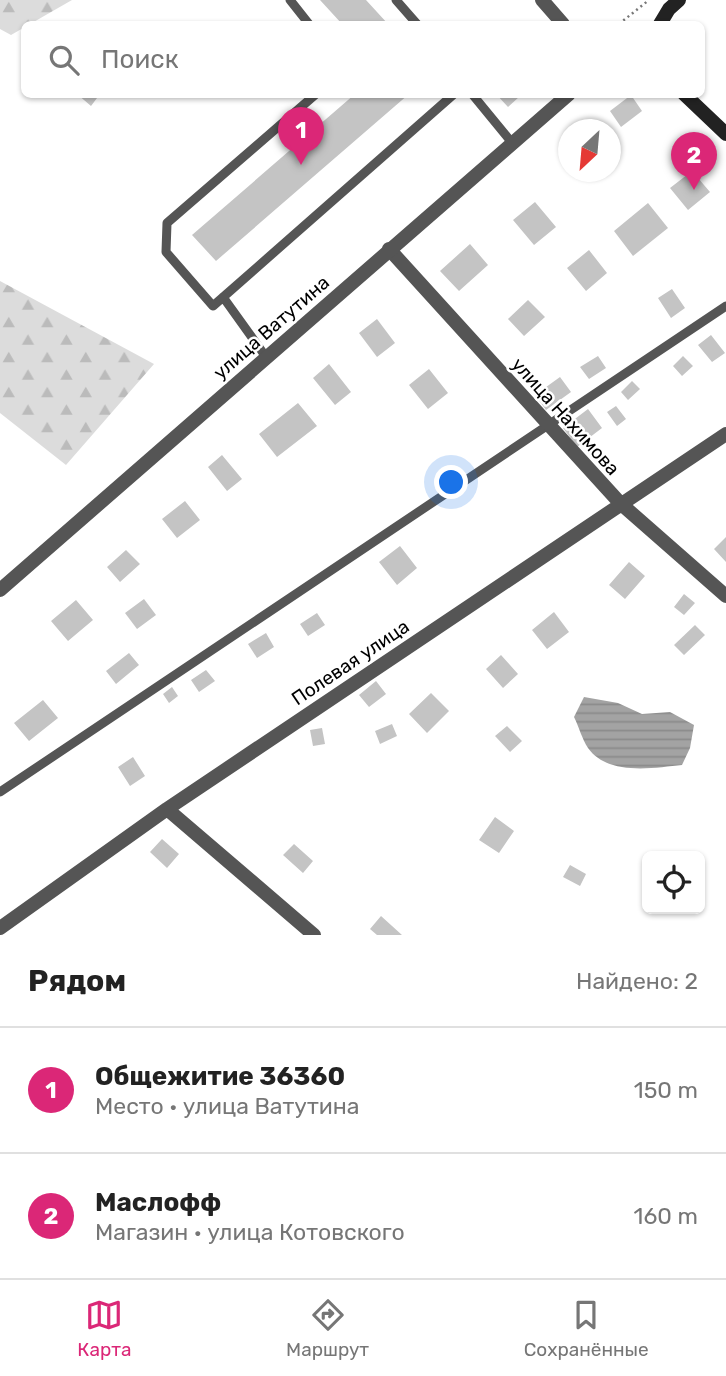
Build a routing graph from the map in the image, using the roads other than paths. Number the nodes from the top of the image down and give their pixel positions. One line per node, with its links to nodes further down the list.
1 (290, 0): 5 (lane)
2 (396, 0): 6 (lane)
3 (542, 0): 7 (street)
4 (674, 4): 8 (street); 9 (main road)
5 (307, 21)
6 (414, 21)
7 (560, 21)
8 (654, 21)
9 (662, 21)
10 (311, 98): 18 (lane)
11 (449, 98): 18 (lane)
12 (475, 98): 16 (lane)
13 (565, 98): 16 (street, улица Ватутина)
14 (688, 98): 15 (main road)
15 (726, 134)
16 (513, 144): 17 (street, улица Ватутина)
17 (389, 250): 20 (street, улица Ватутина); 21 (street, улица Нахимова)
18 (223, 297): 20 (lane)
19 (726, 306): 21 (lane)
20 (266, 357): 24 (street, улица Ватутина)
21 (547, 424): 23 (street, улица Нахимова); 26 (lane)
22 (726, 434): 23 (street, Полевая улица)
23 (620, 503): 25 (street, улица Нахимова); 27 (street, Полевая улица)
24 (0, 590)
25 (726, 596)
26 (0, 792)
27 (167, 809): 28 (street, Полевая улица); 29 (street)
28 (0, 928)
29 (314, 935)

